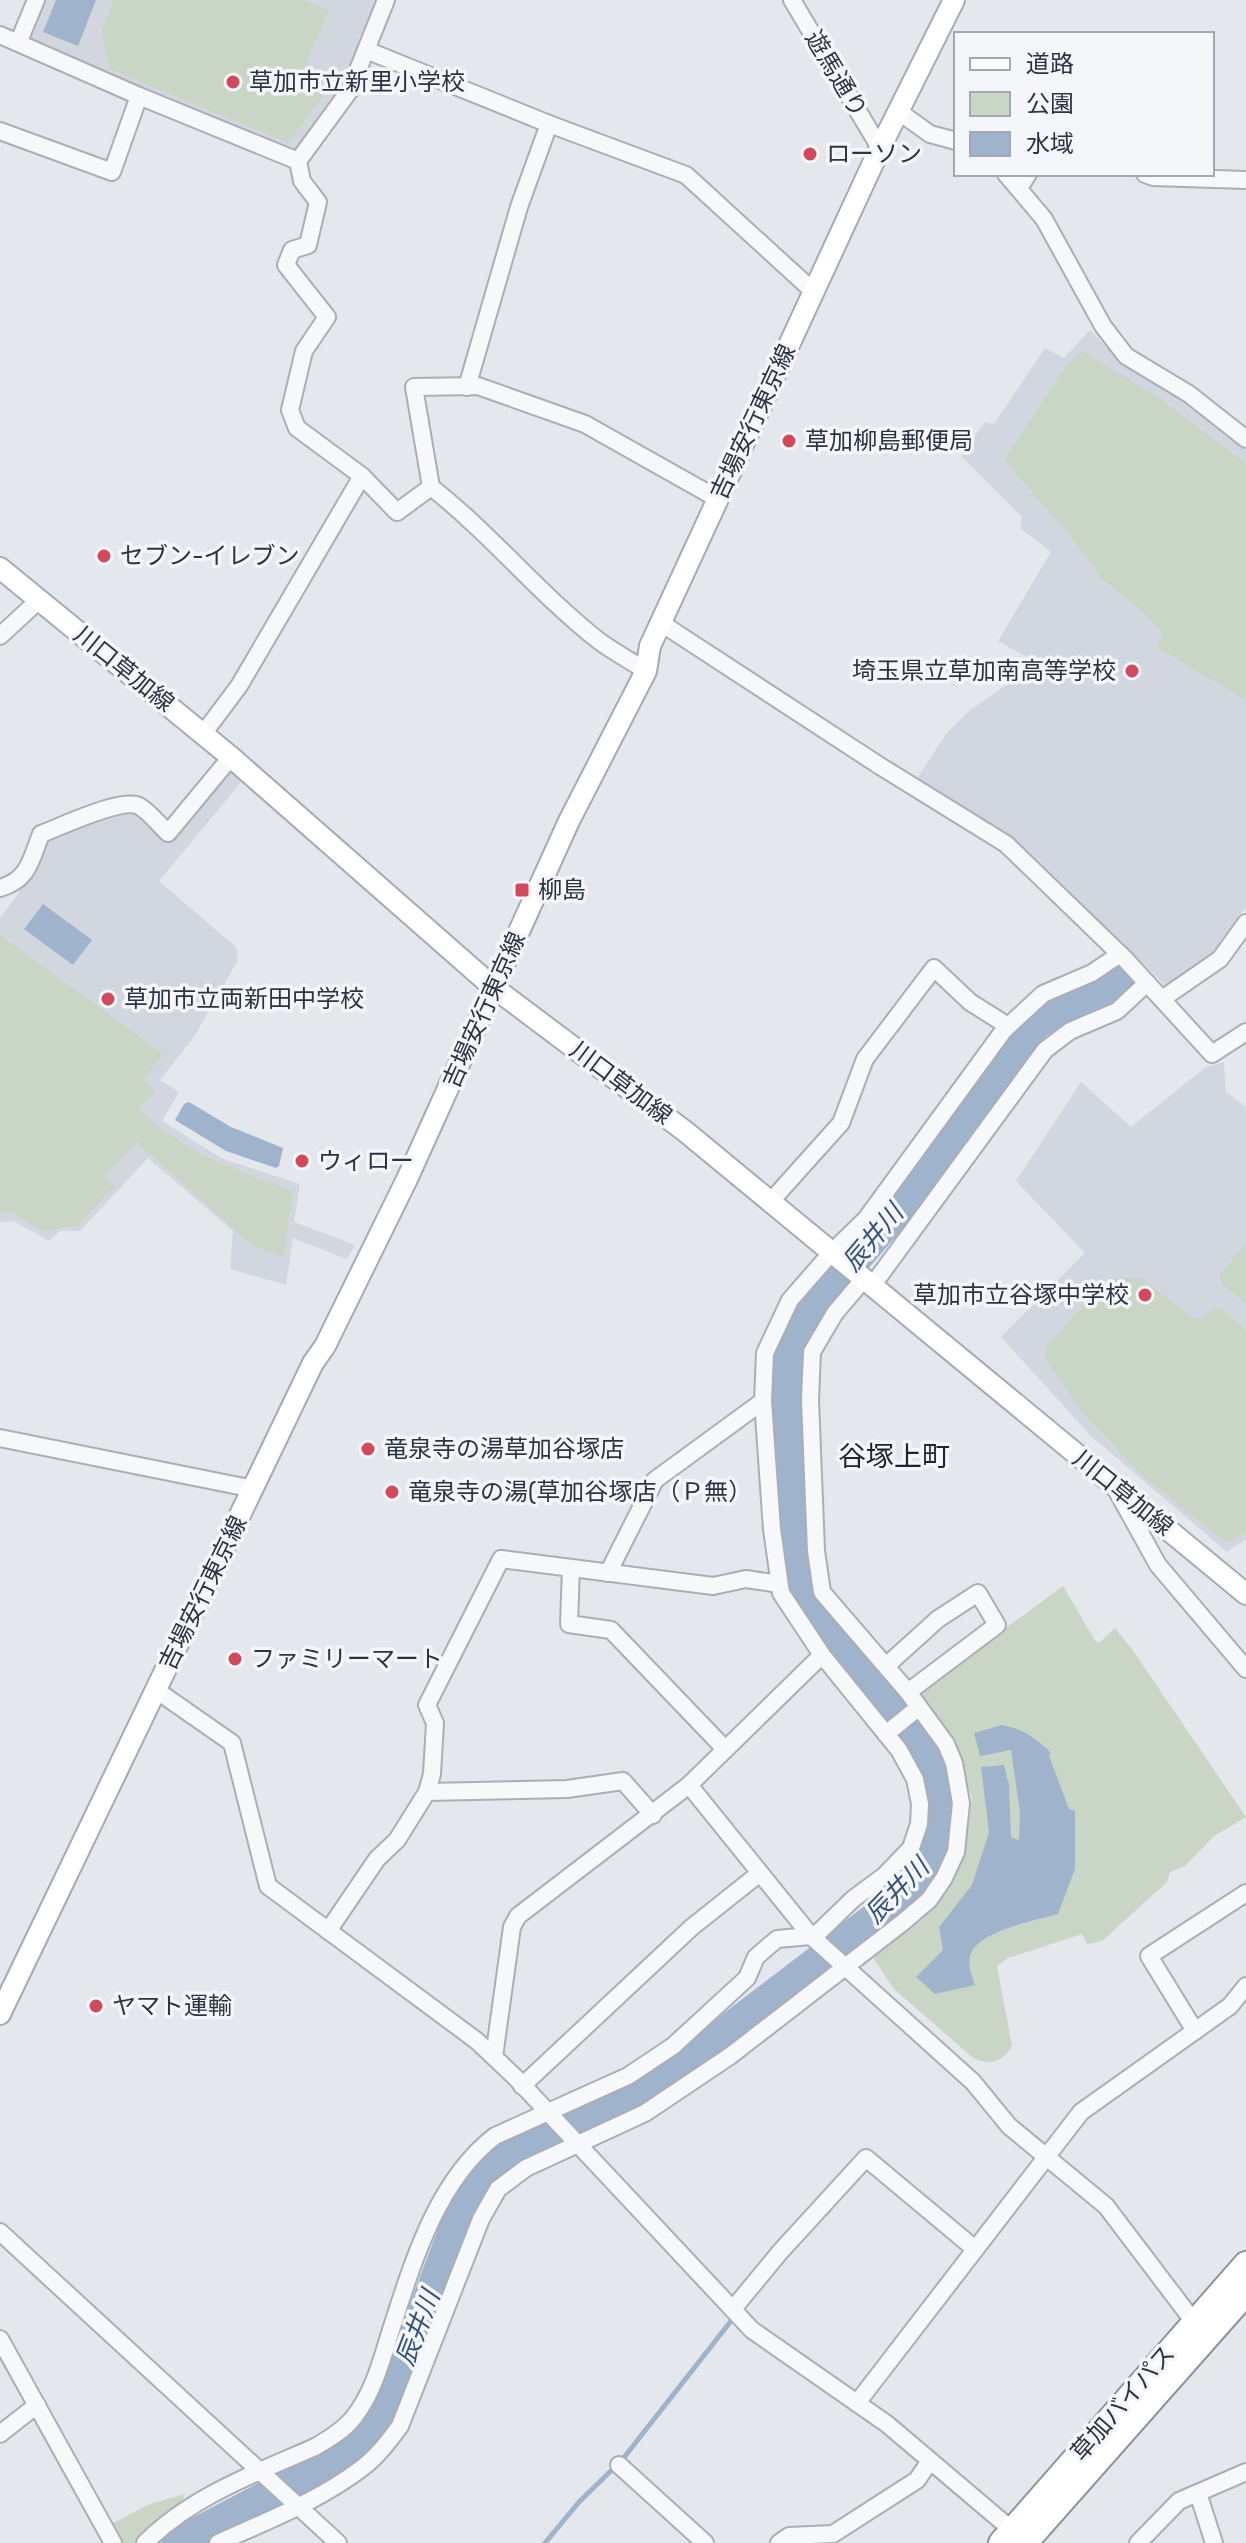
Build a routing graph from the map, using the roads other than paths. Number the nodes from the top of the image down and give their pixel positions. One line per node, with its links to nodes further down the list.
1 (36, 0): 6 (street)
2 (386, 0): 7 (street)
3 (792, 0): 13 (street, 遊馬通り)
4 (954, 0): 9 (main road, 吉場安行東京線)
5 (0, 35): 6 (street)
6 (19, 41): 8 (street)
7 (366, 50): 10 (street); 14 (street)
8 (139, 96): 11 (street); 14 (street)
9 (898, 111): 12 (street); 13 (main road, 吉場安行東京線)
10 (549, 124): 18 (street); 19 (street)
11 (0, 131)
12 (954, 140)
13 (880, 148): 18 (main road, 吉場安行東京線)
14 (298, 161): 21 (street)
15 (1150, 176): 16 (street)
16 (1246, 180)
17 (1024, 181): 20 (street)
18 (813, 291): 23 (main road, 吉場安行東京線)
19 (467, 387): 22 (street); 23 (street)
20 (1246, 439)
21 (362, 476): 22 (street); 29 (street)
22 (431, 487): 28 (street)
23 (718, 499): 26 (main road, 吉場安行東京線)
24 (0, 568): 25 (main road, 川口草加線)
25 (39, 600): 27 (street); 29 (main road, 川口草加線)
26 (661, 623): 28 (main road, 吉場安行東京線); 33 (street)
27 (0, 636)
28 (646, 671): 35 (main road, 吉場安行東京線)
29 (203, 734): 30 (main road, 川口草加線)
30 (231, 757): 31 (street); 35 (main road, 川口草加線)
31 (0, 888)
32 (1246, 923): 36 (street)
33 (1120, 954): 34 (street); 37 (street)
34 (1147, 983): 36 (street); 41 (street)
35 (493, 987): 39 (main road, 川口草加線); 45 (main road, 吉場安行東京線)
36 (1162, 999): 38 (street)
37 (1008, 1026): 39 (street); 40 (street)
38 (1246, 1032)
39 (771, 1201): 40 (main road, 川口草加線)
40 (832, 1252): 41 (main road, 川口草加線); 42 (street)
41 (867, 1283): 44 (main road, 川口草加線); 51 (street)
42 (763, 1401): 47 (street); 48 (street)
43 (0, 1438): 45 (street)
44 (1115, 1487): 49 (main road, 川口草加線); 52 (street)
45 (254, 1489): 53 (main road, 吉場安行東京線)
46 (571, 1568): 47 (street); 57 (street); 59 (street)
47 (608, 1573): 48 (street)
48 (779, 1584): 50 (street)
49 (1246, 1594)
50 (822, 1655): 56 (street); 57 (street)
51 (886, 1666): 54 (street); 54 (street)
52 (1246, 1669)
53 (156, 1690): 63 (street); 67 (main road, 吉場安行東京線)
54 (908, 1692): 55 (street)
55 (919, 1707): 56 (street); 65 (street)
56 (886, 1734): 64 (street)
57 (725, 1749): 58 (street)
58 (689, 1785): 60 (street); 61 (street)
59 (427, 1792): 60 (street); 63 (street)
60 (653, 1815): 69 (street)
61 (760, 1873): 64 (street); 70 (street)
62 (1244, 1899): 68 (street)
63 (328, 1931): 69 (street)
64 (814, 1938): 65 (street); 71 (street)
65 (841, 1964): 72 (street); 73 (street)
66 (1246, 1986): 68 (street)
67 (0, 2014)
68 (1195, 2031): 73 (street)
69 (494, 2057): 70 (street)
70 (522, 2086): 71 (street)
71 (547, 2114): 72 (street); 87 (street)
72 (573, 2141): 78 (street); 89 (street)
73 (1047, 2156): 75 (street); 79 (street)
74 (0, 2232): 87 (street)
75 (975, 2249): 78 (street); 81 (street)
76 (1246, 2264): 79 (highway, 草加バイパス)
77 (1246, 2293): 91 (highway, 草加バイパス)
78 (733, 2309): 81 (street)
79 (1194, 2322): 91 (highway, 草加バイパス)
80 (3, 2351): 82 (street)
81 (857, 2403): 84 (street)
82 (37, 2405): 83 (street); 92 (street)
83 (0, 2434)
84 (930, 2461): 90 (street); 91 (street)
85 (619, 2465): 96 (street)
86 (1246, 2472): 88 (street)
87 (264, 2473): 89 (street); 93 (street)
88 (1198, 2493): 98 (street); 99 (street)
89 (294, 2503): 94 (street); 95 (street)
90 (835, 2538): 97 (street)
91 (1013, 2539)
92 (113, 2543)
93 (145, 2543)
94 (218, 2543)
95 (338, 2543)
96 (705, 2543)
97 (779, 2543)
98 (1138, 2543)
99 (1214, 2543)

